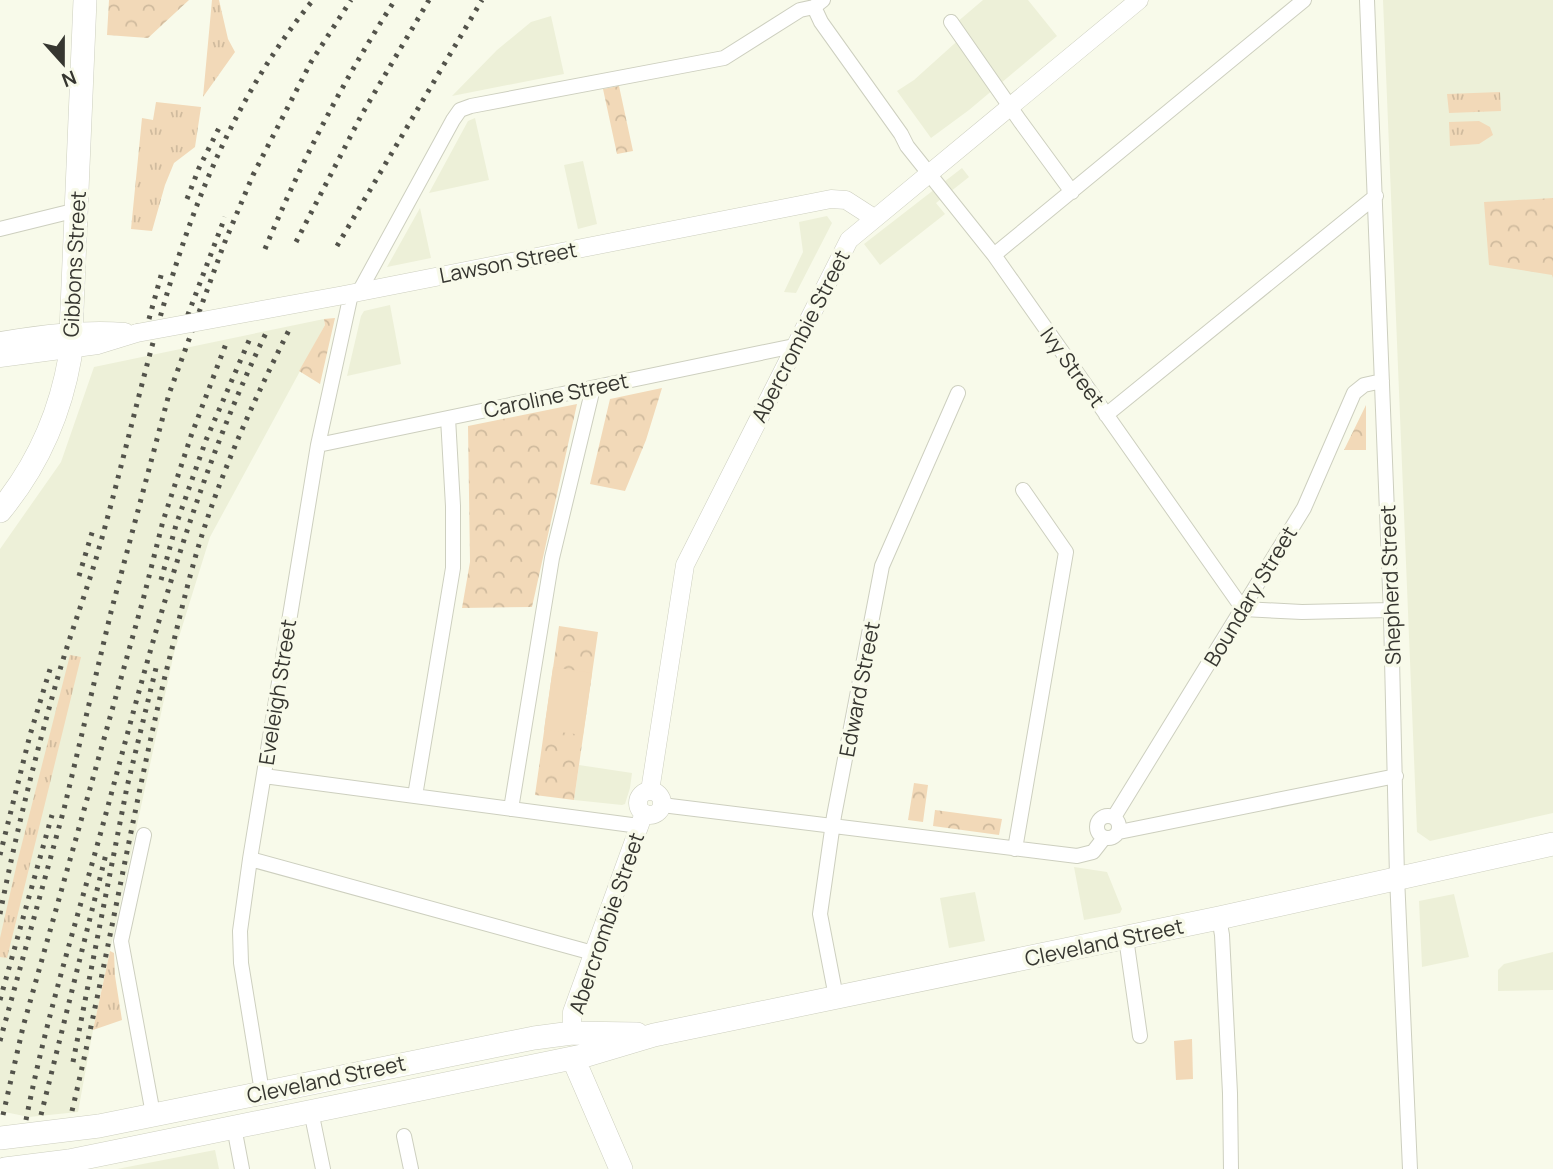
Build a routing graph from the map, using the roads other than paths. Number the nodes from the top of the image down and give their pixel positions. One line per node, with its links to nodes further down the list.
1 (85, 0): 11 (main road, Gibbons Street)
2 (1139, 0): 7 (street, Abercrombie Street)
3 (1304, 0): 9 (street)
4 (1367, 0): 10 (street, Shepherd Street)
5 (818, 4): 8 (street, Ivy Street); 15 (street, Eveleigh Street)
6 (951, 22): 7 (street)
7 (1011, 108): 8 (street, Abercrombie Street); 9 (street)
8 (930, 174): 12 (street, Abercrombie Street); 14 (street, Ivy Street)
9 (1072, 192): 14 (street)
10 (1376, 196): 20 (street, Shepherd Street); 23 (street)
11 (77, 210): 13 (street); 16 (main road, Gibbons Street)
12 (874, 218): 15 (street, Lawson Street); 18 (street, Abercrombie Street)
13 (0, 229)
14 (994, 256): 23 (street, Ivy Street)
15 (351, 294): 16 (street, Lawson Street, bridge); 25 (street, Eveleigh Street)
16 (71, 340): 17 (street); 19 (street); 27 (main road, Gibbons Street)
17 (0, 341)
18 (794, 346): 21 (street, Caroline Street); 33 (street, Abercrombie Street)
19 (0, 358)
20 (1382, 381): 28 (street, Boundary Street); 29 (street, Shepherd Street)
21 (593, 388): 24 (street, Caroline Street); 34 (street)
22 (958, 393): 37 (street, Edward Street)
23 (1106, 415): 28 (street, Ivy Street)
24 (448, 418): 25 (street, Caroline Street); 32 (street)
25 (318, 445): 30 (street, Eveleigh Street)
26 (1023, 490): 42 (street)
27 (0, 511)
28 (1243, 609): 29 (street); 35 (street, Boundary Street)
29 (1391, 610): 31 (street, Shepherd Street)
30 (264, 776): 32 (street); 43 (street, Eveleigh Street)
31 (1396, 776): 38 (street); 44 (street, Shepherd Street)
32 (415, 796): 34 (street)
33 (656, 798): 36 (street); 37 (street)
34 (511, 809): 36 (street)
35 (1114, 817): 38 (street); 40 (street)
36 (642, 820): 47 (street, Abercrombie Street)
37 (832, 826): 42 (street); 48 (street, Edward Street)
38 (1119, 832): 40 (street)
39 (144, 835): 56 (street)
40 (1104, 838): 42 (street)
41 (1553, 844): 44 (main road, Cleveland Street)
42 (1014, 849)
43 (250, 859): 47 (street); 54 (street, Eveleigh Street)
44 (1397, 877): 45 (main road, Cleveland Street); 67 (street, Shepherd Street)
45 (1219, 918): 46 (main road, Cleveland Street); 66 (street)
46 (1126, 938): 48 (main road, Cleveland Street); 51 (street)
47 (593, 953): 49 (street, Abercrombie Street)
48 (836, 997): 50 (main road, Cleveland Street)
49 (572, 1033): 50 (main road, Cleveland Street); 52 (main road, Cleveland Street)
50 (654, 1035): 53 (main road, Cleveland Street)
51 (1140, 1037)
52 (500, 1044): 53 (main road); 54 (main road, Cleveland Street)
53 (573, 1058): 55 (main road, Cleveland Street); 65 (main road)
54 (262, 1092): 56 (main road, Cleveland Street)
55 (311, 1111): 57 (main road, Cleveland Street); 63 (street)
56 (153, 1114): 58 (main road, Cleveland Street)
57 (234, 1128): 60 (main road, Cleveland Street); 62 (street)
58 (7, 1136)
59 (404, 1136): 64 (street)
60 (56, 1166): 61 (main road, Cleveland Street)
61 (5, 1169)
62 (242, 1169)
63 (323, 1169)
64 (411, 1169)
65 (621, 1169)
66 (1231, 1169)
67 (1410, 1169)

